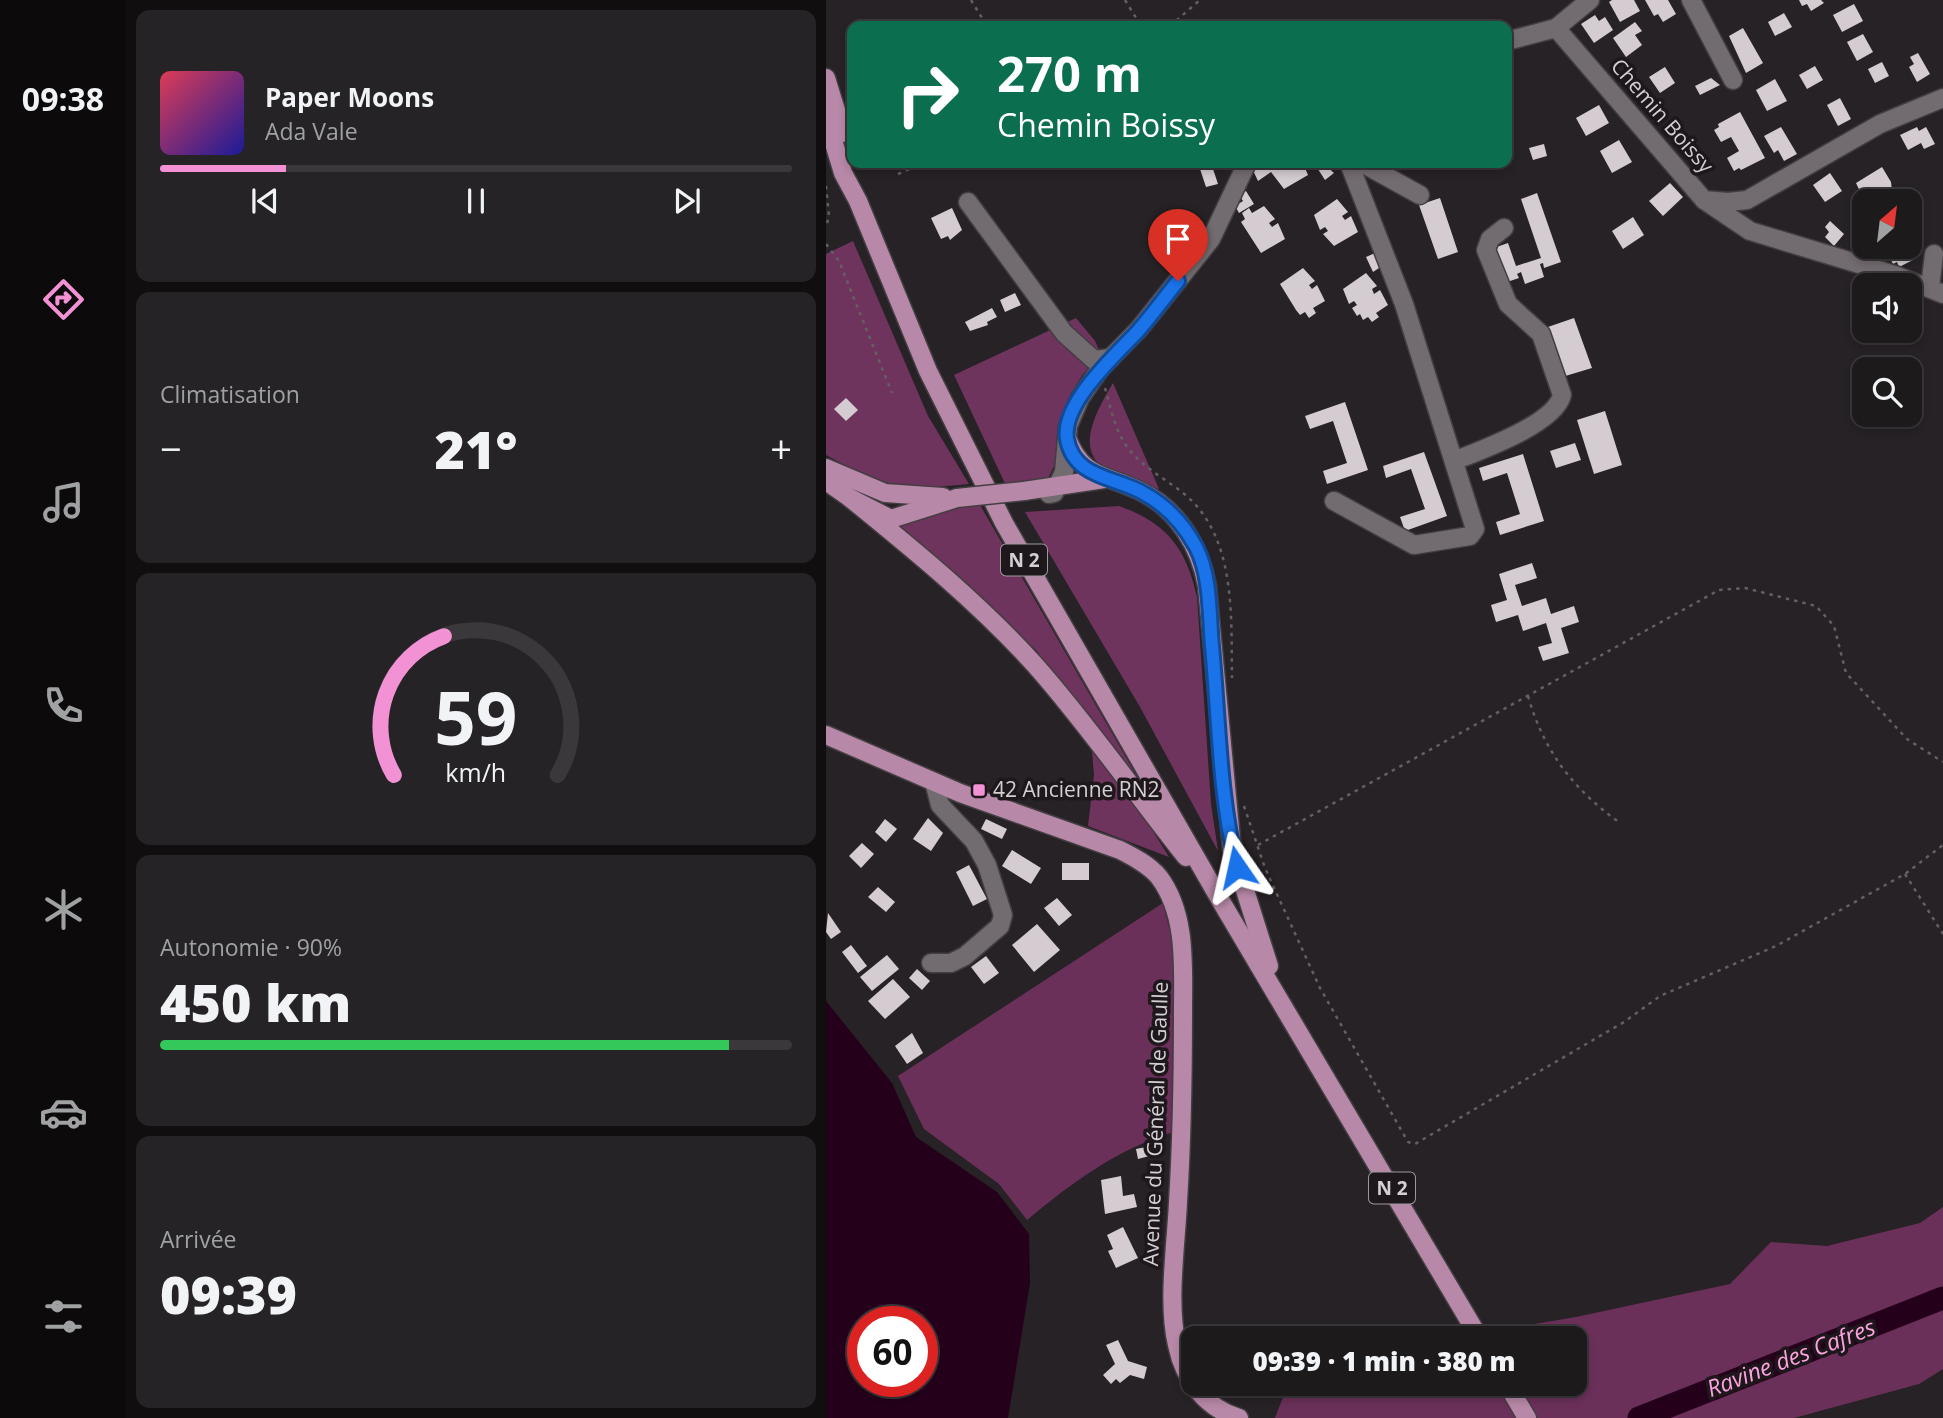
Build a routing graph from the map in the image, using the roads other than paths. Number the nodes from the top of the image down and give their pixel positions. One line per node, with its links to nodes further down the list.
1 (1590, 0): 3 (street)
2 (1691, 0): 6 (street)
3 (1556, 28): 4 (street); 15 (street, Chemin Boissy)
4 (1512, 40)
5 (826, 78): 9 (main road, N 2)
6 (1733, 80)
7 (1943, 98): 15 (street, Chemin Boissy)
8 (826, 117): 16 (main road, N 2)
9 (847, 146)
10 (854, 168): 16 (main road, N 2)
11 (1245, 168): 21 (street)
12 (1351, 168): 23 (street)
13 (1371, 168): 14 (street)
14 (1420, 195)
15 (1704, 200): 20 (street)
16 (858, 201): 37 (main road, N 2)
17 (968, 202): 21 (street)
18 (1504, 228): 23 (street)
19 (1934, 254): 20 (street)
20 (1936, 291)
21 (1111, 358): 22 (street)
22 (1067, 438): 25 (main road); 27 (street); 28 (street)
23 (1454, 461): 32 (street)
24 (826, 468): 29 (main road, N 2)
25 (1104, 479): 27 (main road, N 2); 39 (main road, N 2)
26 (826, 481): 30 (main road, N 2)
27 (1060, 484): 28 (main road, N 2)
28 (1024, 491): 31 (main road, N 2, bridge)
29 (919, 497): 31 (main road, N 2); 33 (main road)
30 (850, 498): 33 (main road, N 2); 34 (main road, N 2)
31 (957, 498): 33 (main road, N 2)
32 (1334, 502)
33 (891, 519): 34 (main road)
34 (901, 540): 37 (main road, N 2)
35 (826, 735): 36 (main road, Avenue du Général de Gaulle)
36 (934, 782): 38 (street); 42 (main road, Avenue du Général de Gaulle)
37 (1222, 903): 39 (main road, N 2)
38 (931, 963)
39 (1281, 999): 40 (main road, N 2)
40 (1472, 1326)
41 (1514, 1396): 43 (main road)
42 (1239, 1418)
43 (1527, 1418)

